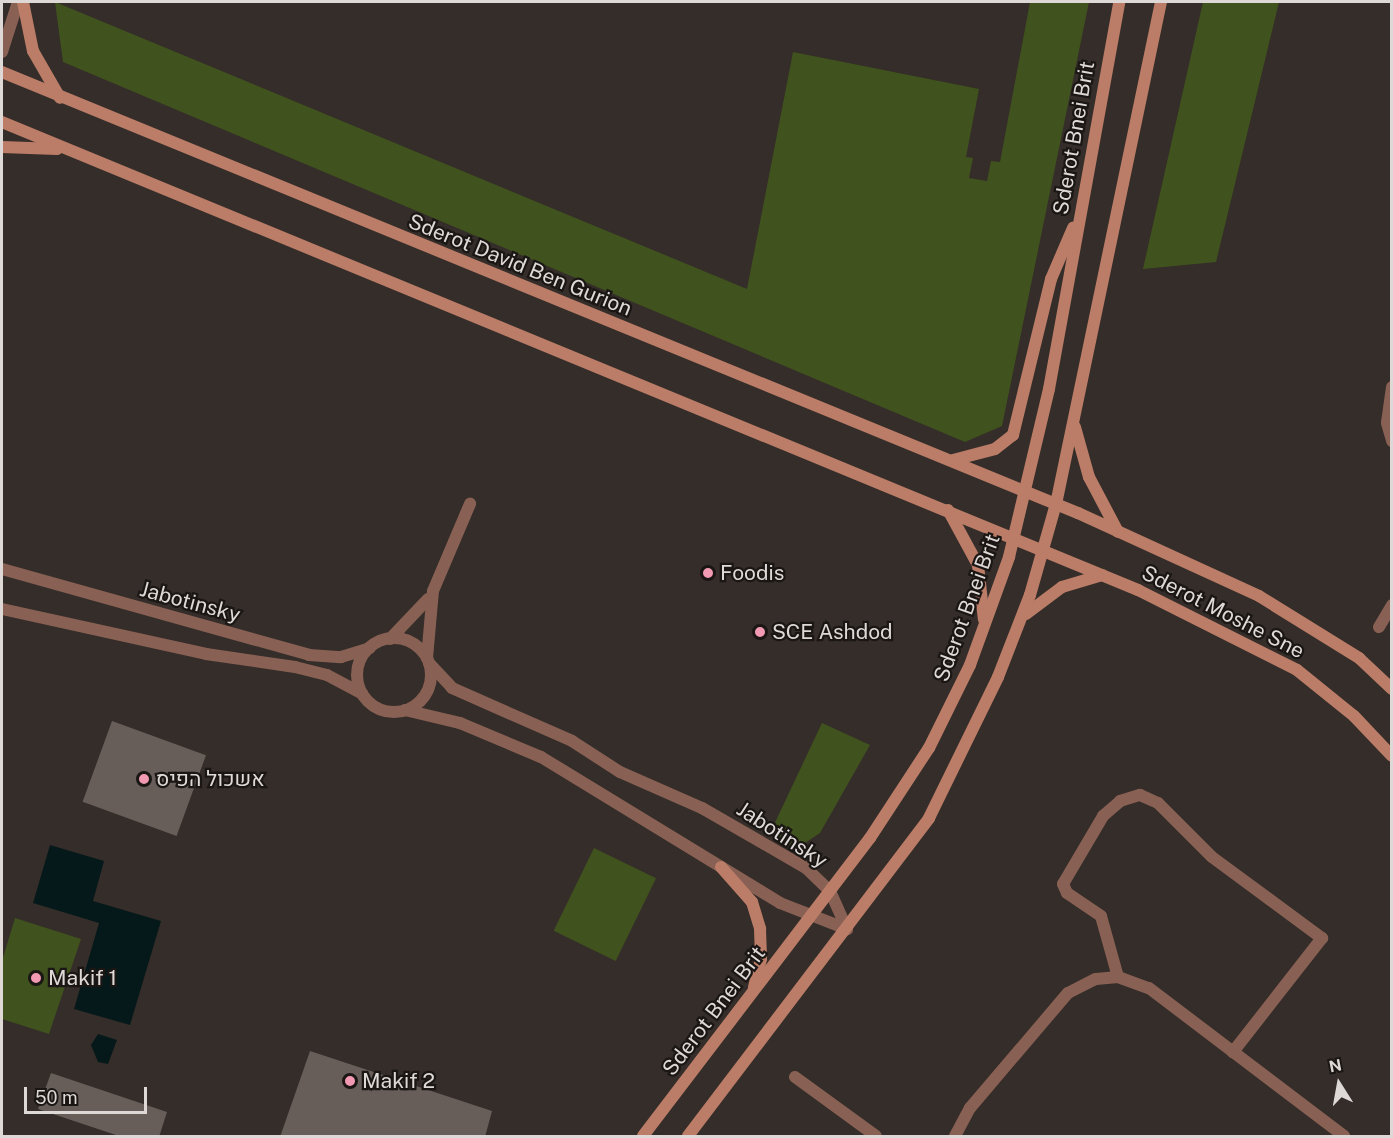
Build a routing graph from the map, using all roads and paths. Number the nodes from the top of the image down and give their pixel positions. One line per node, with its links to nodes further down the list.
1 (18, 2): 5 (street)
2 (24, 2): 7 (main road)
3 (1119, 2): 11 (main road, Sderot Bnei Brit)
4 (1161, 2): 13 (main road)
5 (2, 52)
6 (2, 72): 7 (main road, Sderot David Ben Gurion)
7 (61, 99): 15 (main road, Sderot David Ben Gurion)
8 (2, 122): 10 (main road)
9 (2, 147): 10 (main road)
10 (72, 151): 19 (main road)
11 (1079, 214): 15 (main road); 16 (main road, Sderot Bnei Brit)
12 (1392, 387): 14 (street)
13 (1075, 424): 18 (main road); 20 (main road)
14 (1392, 441)
15 (952, 460): 16 (main road, Sderot David Ben Gurion)
16 (1025, 492): 18 (main road, Sderot Moshe Sne); 21 (main road, Sderot Bnei Brit)
17 (470, 504): 25 (street)
18 (1056, 504): 20 (main road, Sderot Moshe Sne); 22 (main road)
19 (948, 510): 21 (main road); 29 (main road)
20 (1119, 533): 34 (main road, Sderot Moshe Sne)
21 (1014, 537): 22 (main road, Sderot Moshe Sne); 29 (main road, Sderot Bnei Brit)
22 (1044, 549): 24 (main road, Sderot Moshe Sne); 28 (main road)
23 (2, 569): 32 (street, Jabotinsky)
24 (1102, 574): 28 (main road); 37 (main road, Sderot Moshe Sne)
25 (433, 591): 31 (street); 33 (street)
26 (1392, 605): 30 (street)
27 (2, 609): 35 (street, Jabotinsky)
28 (1023, 617): 41 (main road)
29 (985, 627): 39 (main road, Sderot Bnei Brit)
30 (1379, 627)
31 (390, 639): 32 (street); 33 (street)
32 (370, 648): 35 (street)
33 (428, 660): 36 (street); 39 (street, Jabotinsky)
34 (1392, 689)
35 (362, 694): 36 (street)
36 (405, 710): 38 (street)
37 (1392, 756)
38 (721, 867): 40 (street); 43 (main road)
39 (830, 891): 40 (main road, Sderot Bnei Brit); 41 (street, Jabotinsky)
40 (811, 915): 41 (street); 43 (main road, Sderot Bnei Brit)
41 (847, 929): 47 (main road)
42 (1118, 977): 44 (street); 44 (street); 49 (street)
43 (753, 992): 46 (main road, Sderot Bnei Brit)
44 (1233, 1052): 50 (street)
45 (795, 1077): 48 (street)
46 (643, 1137)
47 (688, 1137)
48 (876, 1137)
49 (956, 1137)
50 (1344, 1137)

